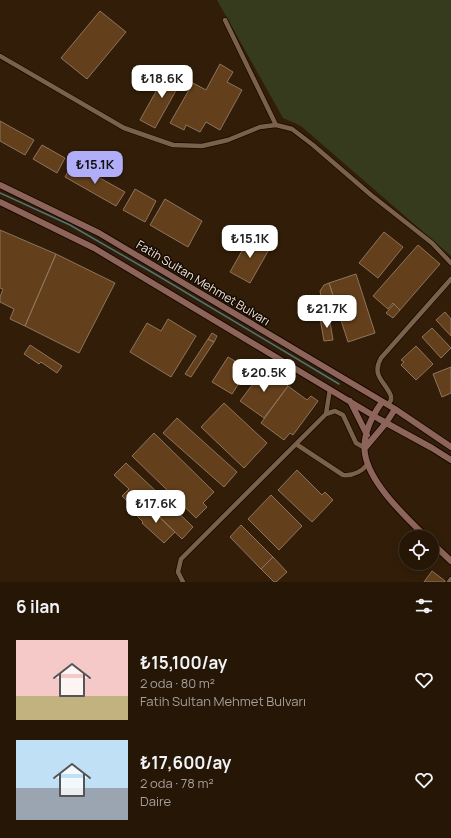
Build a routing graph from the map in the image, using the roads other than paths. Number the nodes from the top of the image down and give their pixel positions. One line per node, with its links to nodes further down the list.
1 (225, 20): 3 (street)
2 (0, 56): 3 (street)
3 (276, 125): 6 (street)
4 (0, 185): 10 (main road, Fatih Sultan Mehmet Bulvarı)
5 (0, 202): 8 (main road)
6 (451, 263)
7 (451, 279): 10 (street)
8 (330, 389): 9 (main road); 12 (street)
9 (350, 401): 13 (main road); 15 (main road)
10 (385, 404): 11 (main road, Fatih Sultan Mehmet Bulvarı); 13 (main road)
11 (395, 409): 14 (main road); 17 (main road, Fatih Sultan Mehmet Bulvarı)
12 (326, 414): 16 (street); 18 (street)
13 (373, 415): 14 (main road); 15 (main road)
14 (386, 423): 18 (main road); 19 (main road)
15 (367, 435): 18 (main road)
16 (296, 444): 20 (street); 25 (street)
17 (451, 447)
18 (365, 448): 20 (main road)
19 (451, 460)
20 (368, 464): 21 (main road)
21 (419, 530)
22 (439, 550): 23 (main road)
23 (451, 561)
24 (451, 579): 26 (street)
25 (183, 582)
26 (449, 582)

